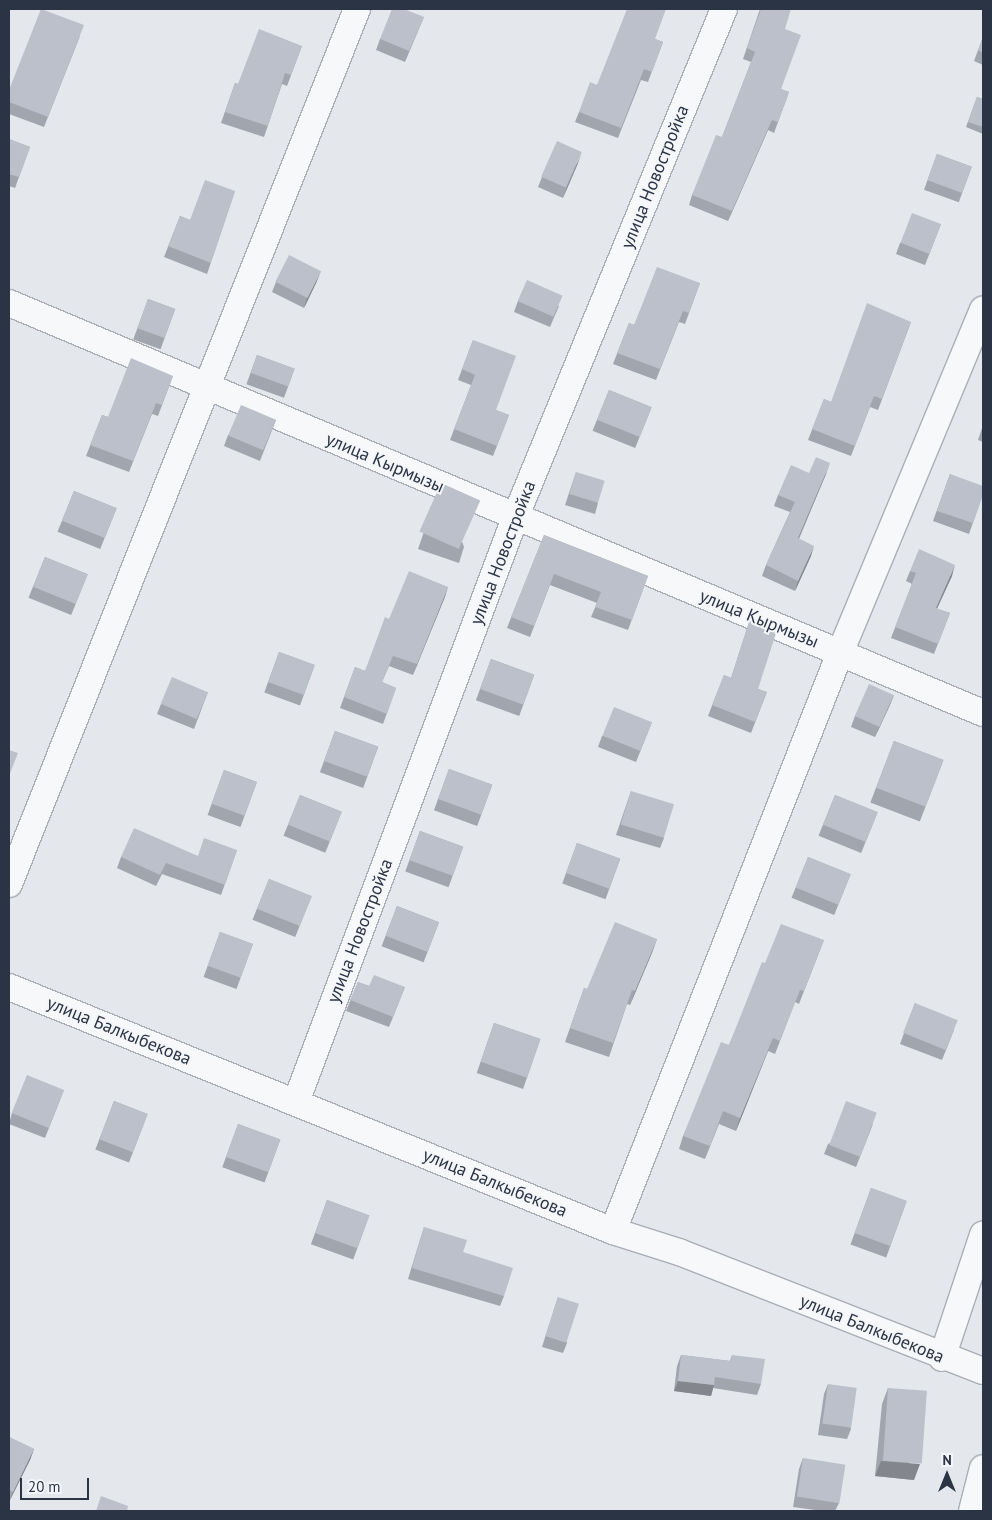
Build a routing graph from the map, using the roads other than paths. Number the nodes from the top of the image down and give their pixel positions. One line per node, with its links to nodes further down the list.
1 (357, 9): 5 (street)
2 (724, 9): 6 (street, улица Новостройка)
3 (9, 304): 5 (street, улица Кырмызы)
4 (983, 310): 7 (street)
5 (206, 387): 6 (street, улица Кырмызы); 9 (street)
6 (515, 518): 7 (street, улица Кырмызы); 11 (street, улица Новостройка)
7 (840, 653): 8 (street, улица Кырмызы); 12 (street)
8 (983, 713)
9 (9, 884)
10 (9, 987): 11 (street, улица Балкыбекова)
11 (296, 1102): 12 (street, улица Балкыбекова)
12 (613, 1231): 14 (street, улица Балкыбекова)
13 (983, 1235): 14 (street)
14 (942, 1358): 15 (street, улица Балкыбекова)
15 (983, 1371)
16 (983, 1468): 17 (street)
17 (972, 1511)

